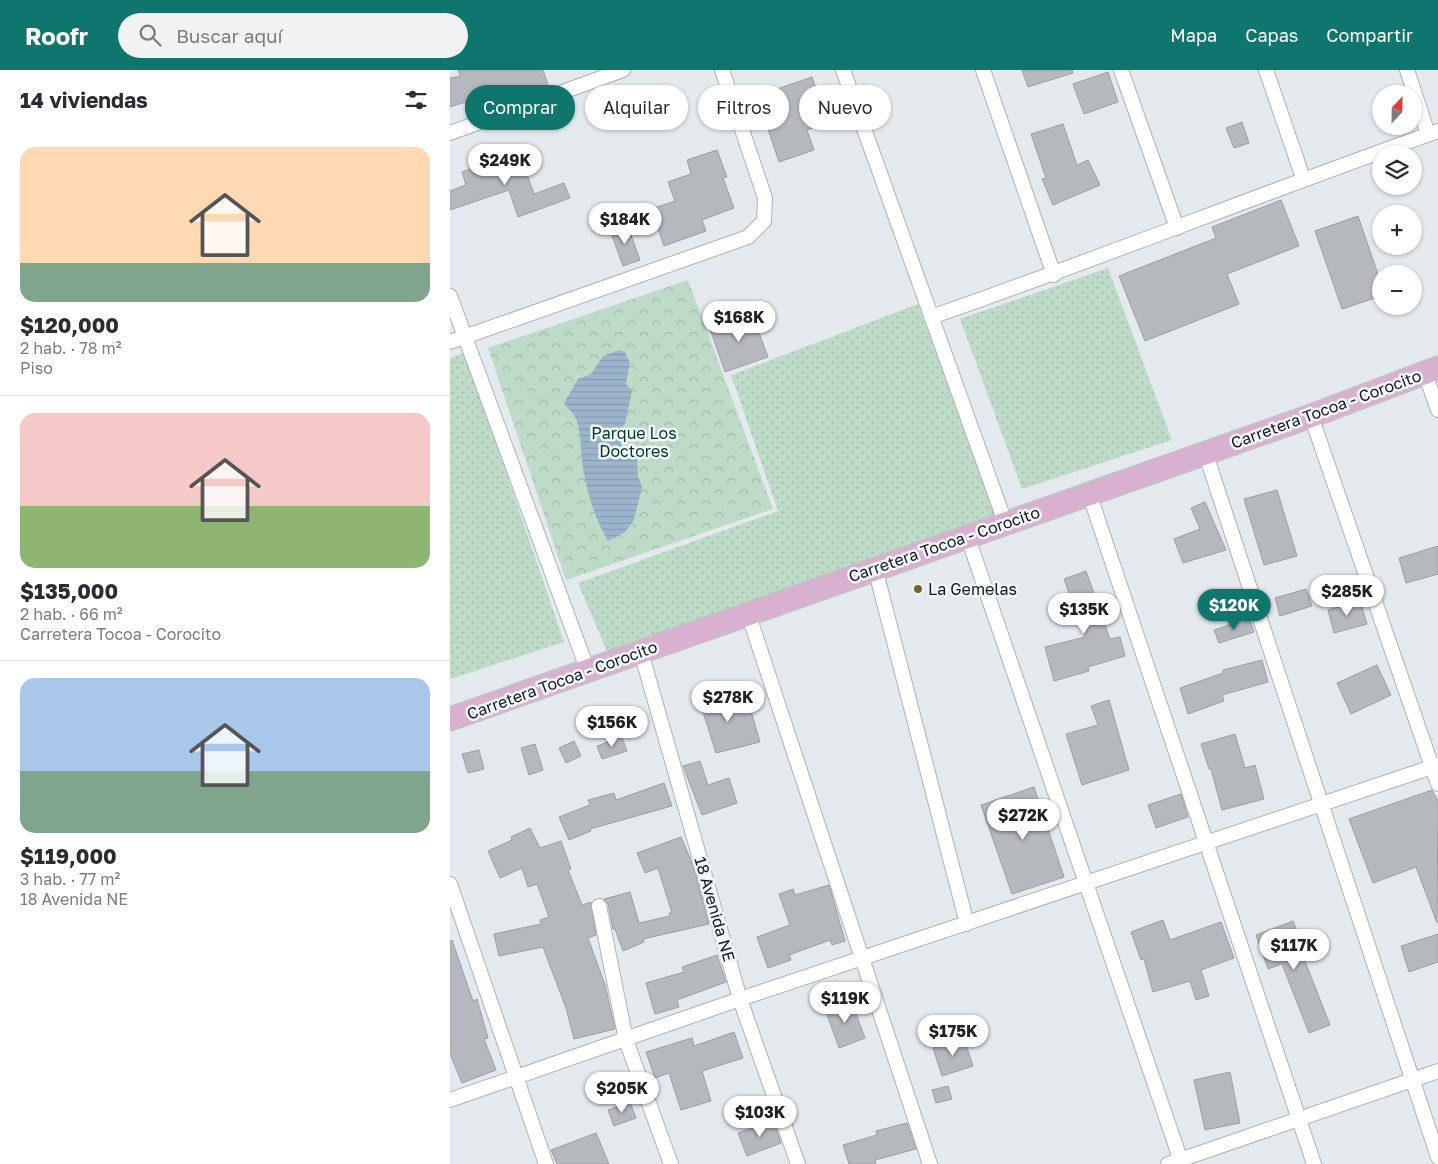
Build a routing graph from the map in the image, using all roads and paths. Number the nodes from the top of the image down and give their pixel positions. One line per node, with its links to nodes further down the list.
1 (622, 70): 8 (street)
2 (722, 70): 15 (street)
3 (842, 70): 14 (street)
4 (982, 70): 12 (street)
5 (1121, 70): 11 (street)
6 (1266, 70): 10 (street)
7 (1407, 70): 9 (street)
8 (450, 133)
9 (1433, 133): 10 (street)
10 (1303, 178): 11 (street)
11 (1177, 228): 12 (street)
12 (1054, 275): 14 (street)
13 (450, 296): 15 (street)
14 (931, 317): 22 (street)
15 (464, 337): 16 (street); 27 (street)
16 (450, 342)
17 (1432, 371): 18 (street); 19 (main road, Carretera Tocoa - Corocito)
18 (1438, 410)
19 (1311, 416): 20 (main road, Carretera Tocoa - Corocito); 29 (street)
20 (1205, 452): 21 (main road, Carretera Tocoa - Corocito); 31 (street)
21 (1089, 493): 22 (main road, Carretera Tocoa - Corocito); 32 (street)
22 (1005, 522): 23 (main road, Carretera Tocoa - Corocito)
23 (967, 535): 24 (main road, Carretera Tocoa - Corocito); 33 (street)
24 (875, 568): 25 (main road, Carretera Tocoa - Corocito); 36 (street)
25 (748, 614): 26 (main road, Carretera Tocoa - Corocito); 37 (street)
26 (641, 652): 27 (main road, Carretera Tocoa - Corocito); 38 (street, 18 Avenida NE)
27 (588, 671): 28 (main road, Carretera Tocoa - Corocito)
28 (450, 720)
29 (1435, 766): 30 (street); 31 (street)
30 (1438, 784)
31 (1321, 805): 32 (street); 42 (street)
32 (1206, 842): 33 (street); 44 (street)
33 (1086, 883): 36 (street); 46 (street)
34 (450, 884): 41 (street)
35 (600, 906): 39 (street)
36 (967, 924): 37 (street)
37 (862, 959): 38 (street); 50 (street)
38 (740, 999): 39 (street); 49 (street, 18 Avenida NE)
39 (626, 1040): 41 (street); 48 (street)
40 (1438, 1071): 42 (street)
41 (516, 1076): 43 (street); 47 (street)
42 (1412, 1080): 44 (street); 45 (street)
43 (450, 1100)
44 (1299, 1119): 46 (street); 51 (street)
45 (1438, 1158)
46 (1177, 1163)
47 (546, 1164)
48 (671, 1164)
49 (798, 1164)
50 (930, 1164)
51 (1314, 1164)

